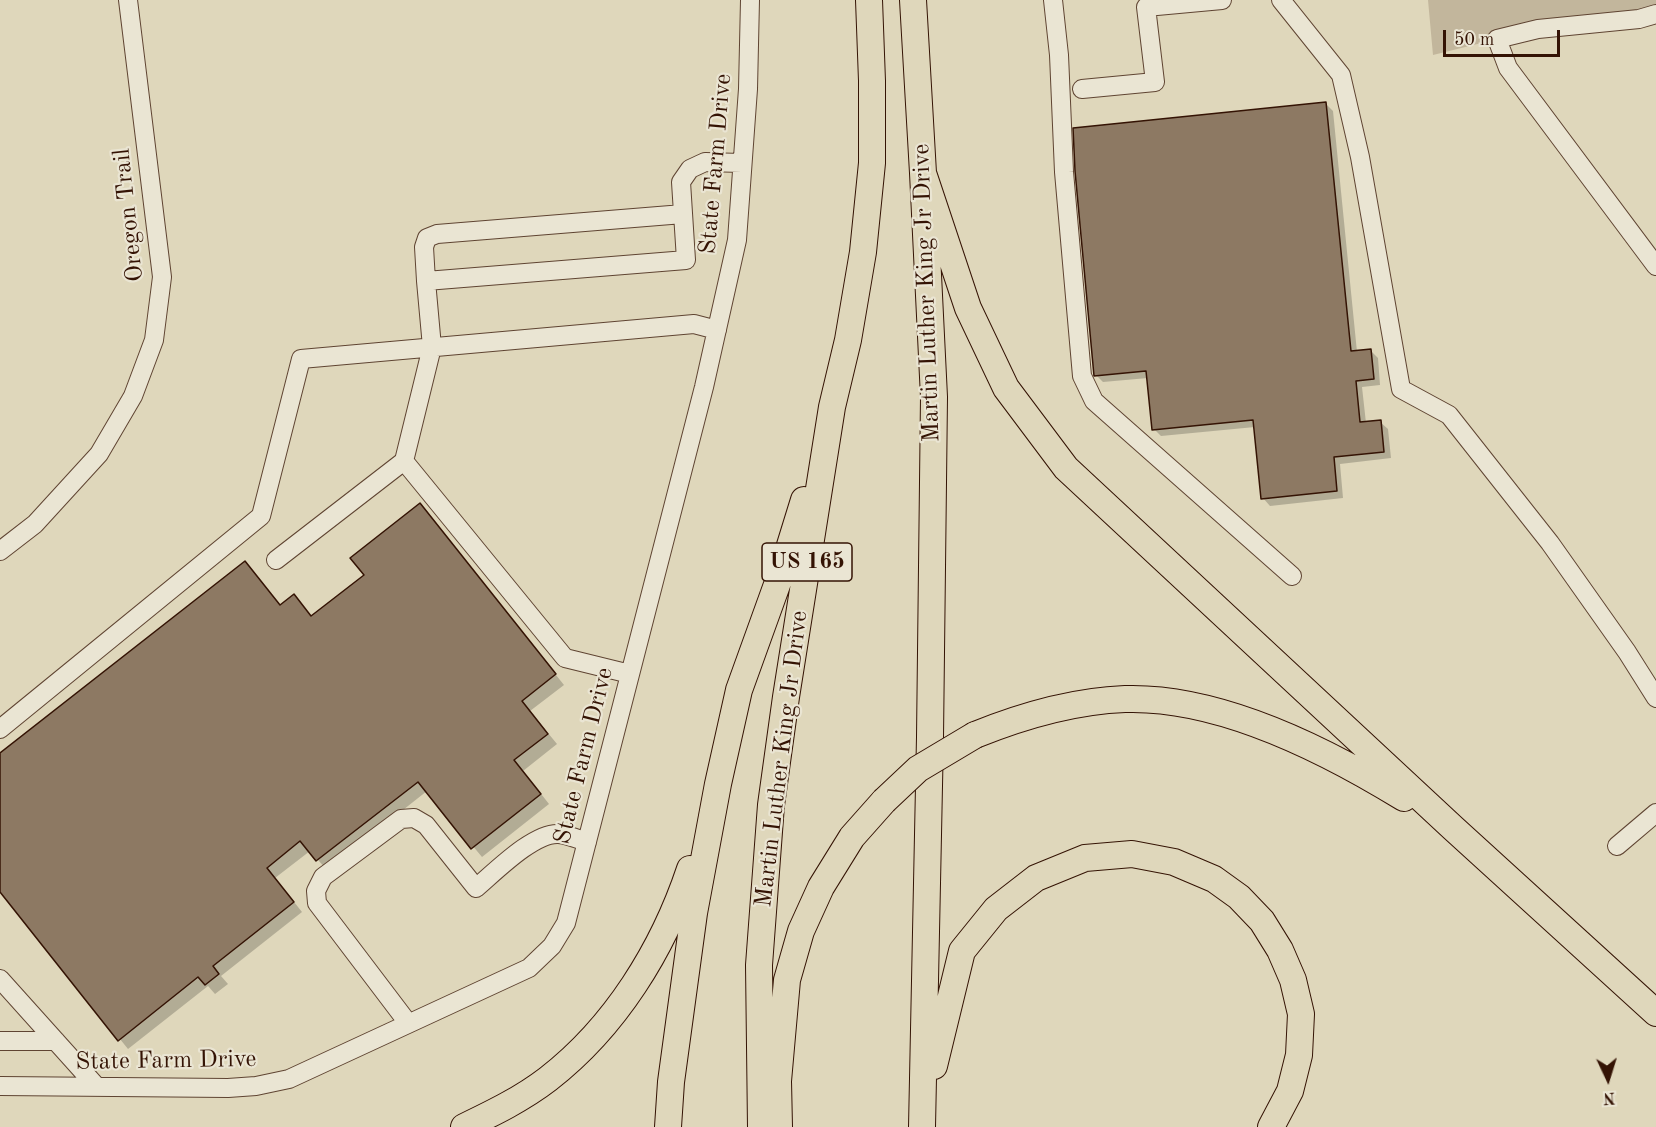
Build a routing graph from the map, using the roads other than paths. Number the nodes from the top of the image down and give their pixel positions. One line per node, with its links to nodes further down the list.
1 (129, 0): 21 (street, Oregon Trail)
2 (750, 0): 12 (street, State Farm Drive)
3 (869, 0): 19 (highway, Martin Luther King Jr Drive / US 165)
4 (905, 0): 10 (highway)
5 (913, 0): 10 (highway, Martin Luther King Jr Drive)
6 (1053, 0): 23 (street)
7 (1222, 0): 11 (street)
8 (1281, 0): 25 (street)
9 (1656, 14): 15 (street)
10 (915, 30): 13 (highway, Martin Luther King Jr Drive)
11 (1082, 89)
12 (742, 164): 14 (street); 17 (street, State Farm Drive)
13 (923, 173): 29 (highway); 39 (highway, Martin Luther King Jr Drive)
14 (683, 214): 16 (street); 16 (street)
15 (1653, 257)
16 (426, 281): 18 (street)
17 (717, 330): 18 (street); 24 (street, State Farm Drive)
18 (432, 347): 20 (street); 26 (street)
19 (832, 407): 27 (highway); 42 (highway, Martin Luther King Jr Drive / US 165)
20 (404, 461): 22 (street); 24 (street)
21 (0, 551)
22 (276, 560)
23 (1292, 576)
24 (630, 674): 30 (street, State Farm Drive)
25 (1656, 698)
26 (0, 729)
27 (718, 784): 40 (highway); 41 (highway)
28 (1656, 813): 31 (street)
29 (1453, 828): 33 (highway); 43 (highway, bridge)
30 (587, 842): 34 (street, State Farm Drive); 34 (street)
31 (1617, 846)
32 (0, 979): 36 (street)
33 (1656, 1013)
34 (408, 1023): 38 (street, State Farm Drive)
35 (0, 1041): 36 (street)
36 (56, 1041): 38 (street)
37 (0, 1086): 38 (street, State Farm Drive)
38 (97, 1087)
39 (922, 1120): 44 (highway)
40 (464, 1127)
41 (668, 1127)
42 (761, 1127)
43 (779, 1127)
44 (1271, 1127)

